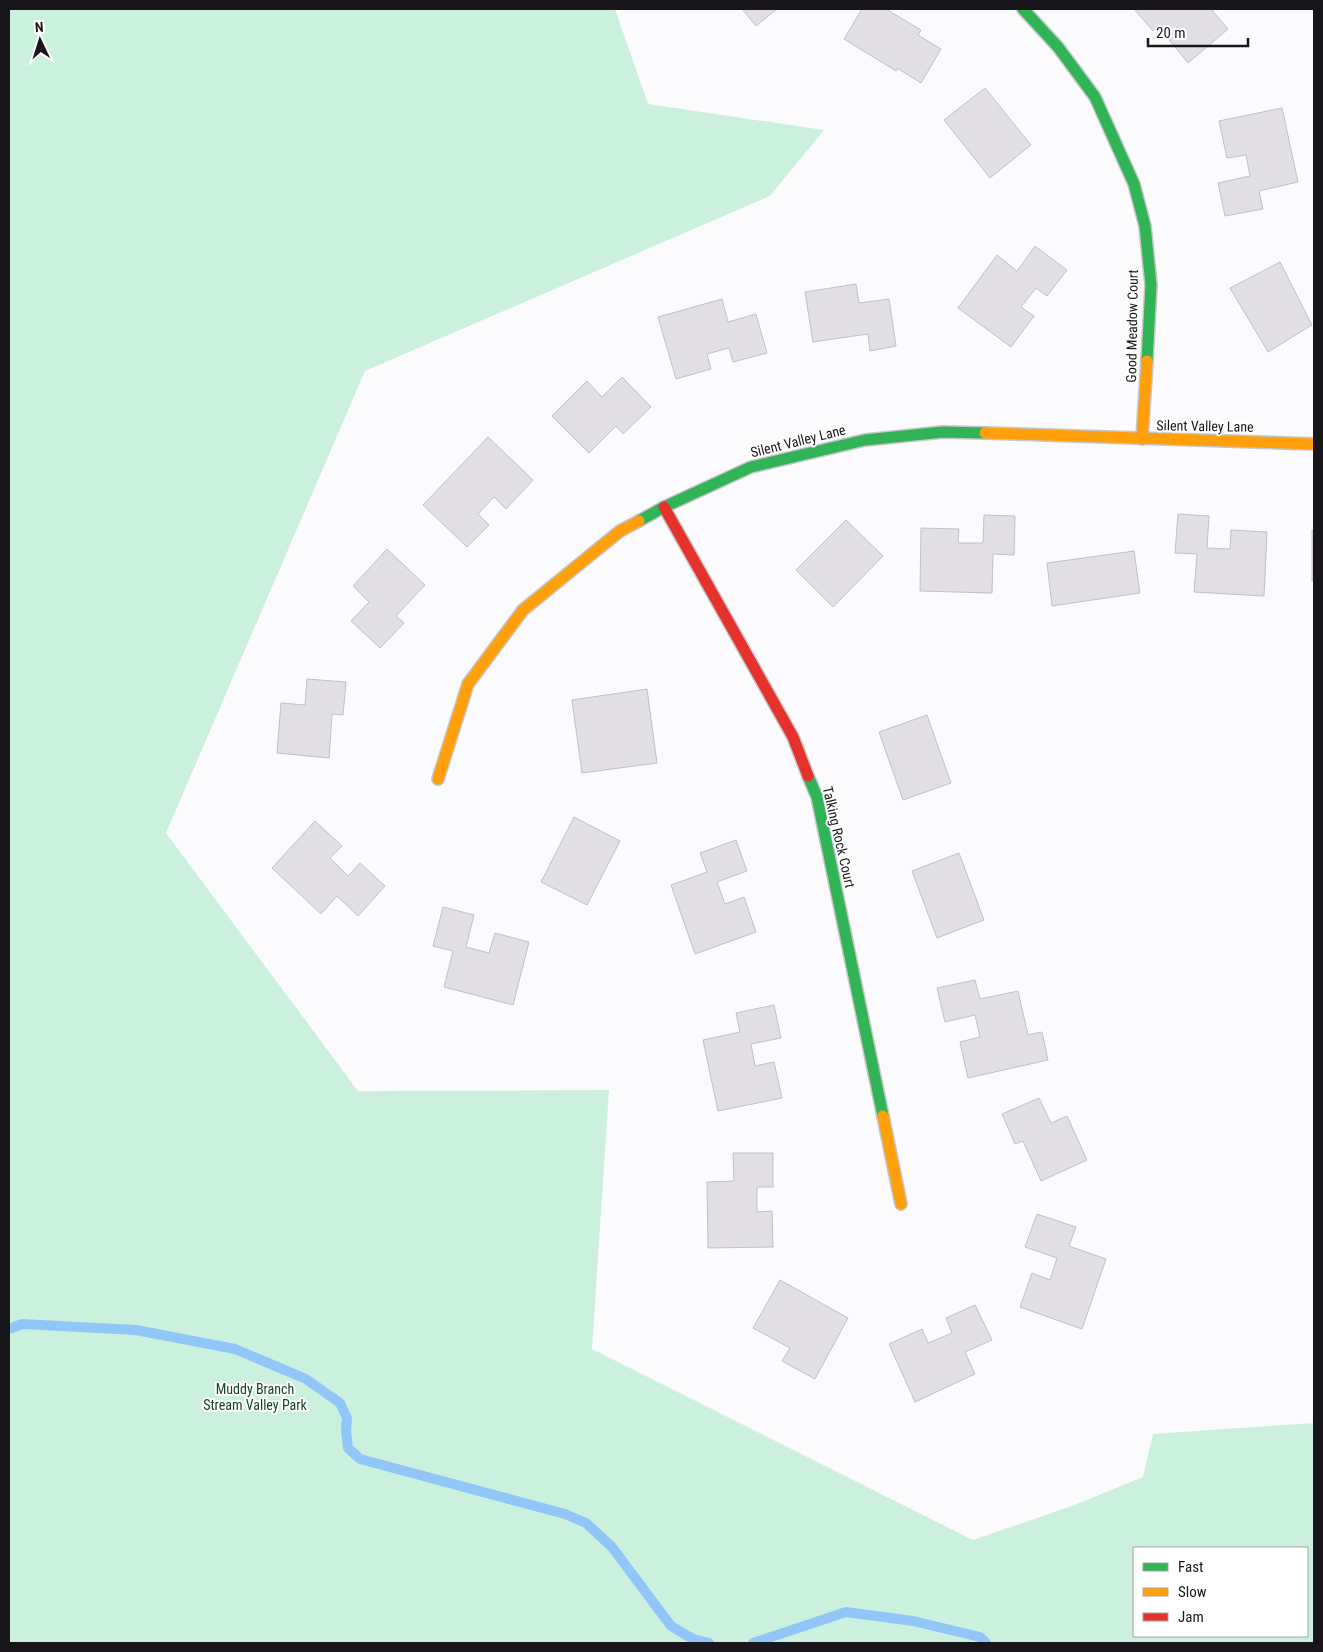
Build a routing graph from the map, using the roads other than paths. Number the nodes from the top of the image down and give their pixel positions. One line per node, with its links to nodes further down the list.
1 (1023, 9): 2 (street, Good Meadow Court)
2 (1142, 439): 3 (street, Silent Valley Lane); 4 (street, Silent Valley Lane)
3 (1314, 444)
4 (664, 507): 5 (street, Silent Valley Lane); 6 (street, Talking Rock Court)
5 (438, 779)
6 (901, 1204)

